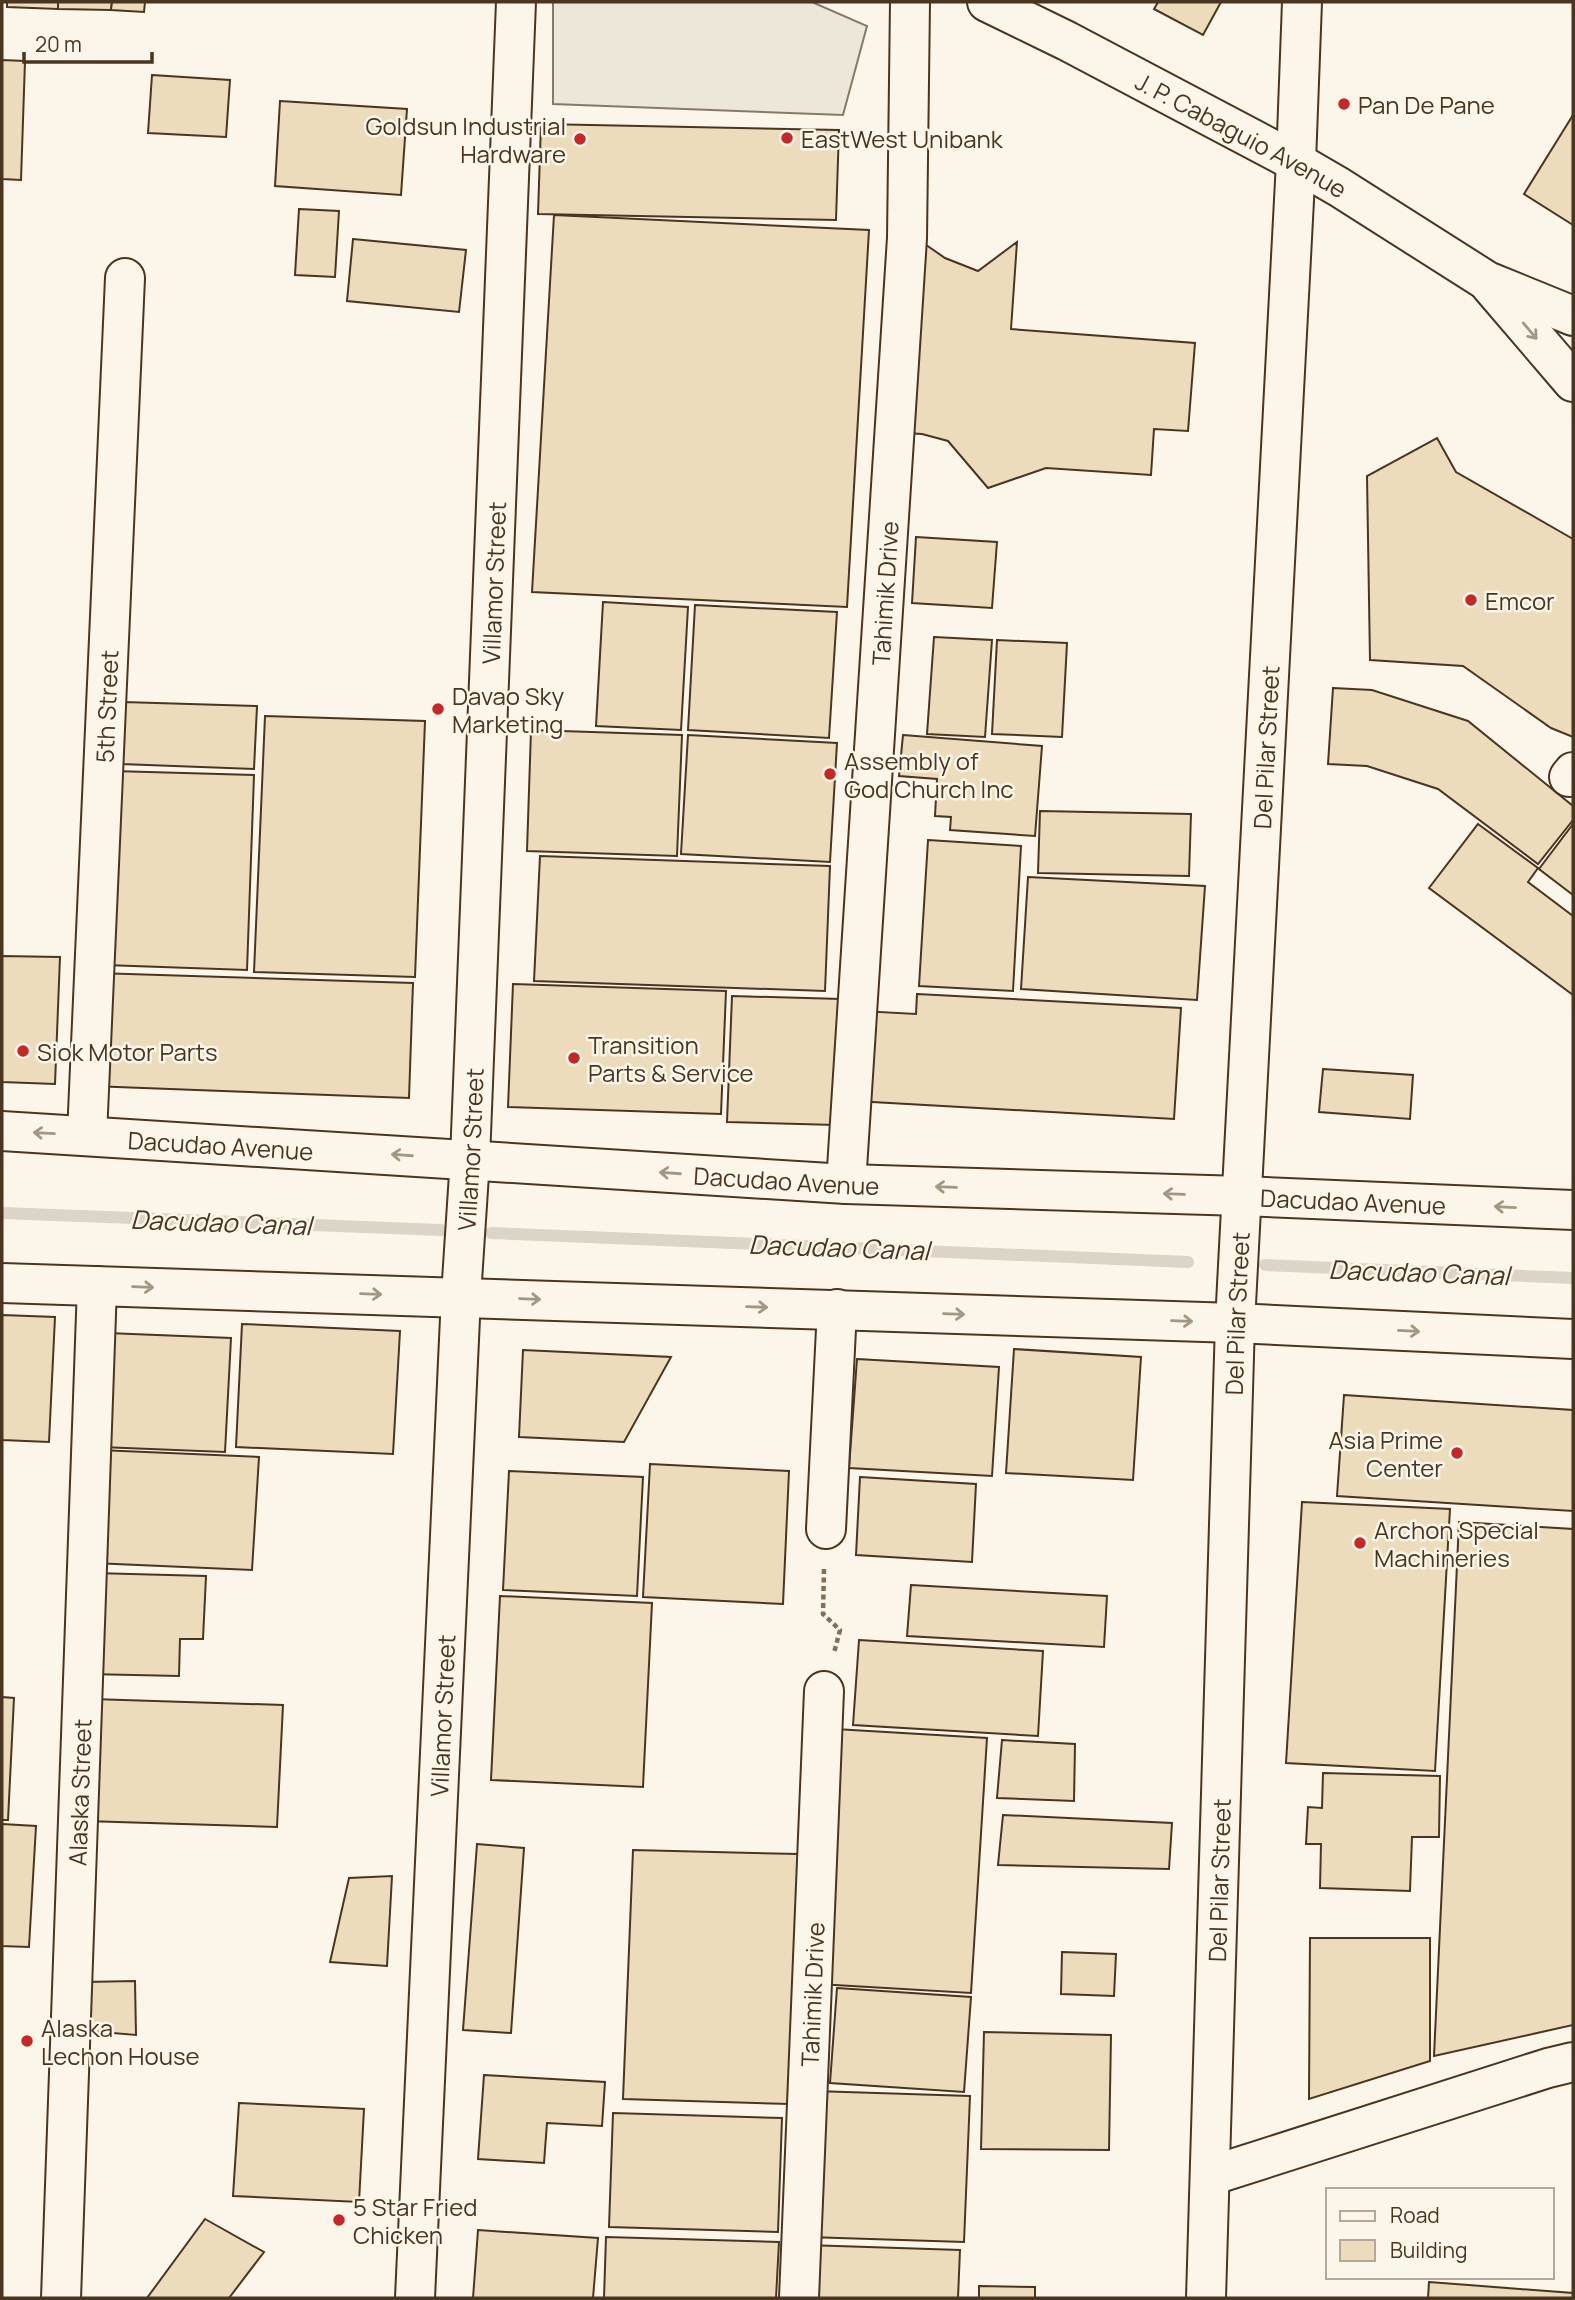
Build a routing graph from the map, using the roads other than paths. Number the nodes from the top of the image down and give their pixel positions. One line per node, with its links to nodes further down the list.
1 (516, 2): 12 (street, Villamor Street)
2 (911, 2): 13 (street, Tahimik Drive)
3 (987, 2): 5 (street, J. P. Cabaguio Avenue)
4 (1302, 2): 5 (street, Del Pilar Street)
5 (1296, 162): 7 (street, J. P. Cabaguio Avenue); 14 (street, Del Pilar Street)
6 (125, 278): 11 (street, 5th Street)
7 (1486, 281): 8 (street, J. P. Cabaguio Avenue); 9 (street, J. P. Cabaguio Avenue, one-way to 9)
8 (1573, 316)
9 (1573, 382)
10 (2, 1131): 11 (street, Dacudao Avenue, one-way to 10)
11 (87, 1135): 12 (street, Dacudao Avenue, one-way to 11)
12 (470, 1160): 13 (street, Dacudao Avenue, one-way to 12); 18 (street, Villamor Street)
13 (846, 1184): 14 (street, Dacudao Avenue, one-way to 13)
14 (1242, 1196): 15 (street, Dacudao Avenue, one-way to 14); 20 (street, Del Pilar Street)
15 (1573, 1210)
16 (2, 1283): 17 (street)
17 (97, 1286): 18 (street, one-way to 18); 26 (street, Alaska Street)
18 (461, 1296): 19 (street, one-way to 19); 27 (street, Villamor Street)
19 (838, 1309): 20 (street, one-way to 20); 22 (street)
20 (1235, 1323): 21 (street, one-way to 21); 25 (street, Del Pilar Street)
21 (1573, 1339)
22 (826, 1529)
23 (824, 1691): 28 (street, Tahimik Drive)
24 (1573, 2062): 25 (street)
25 (1210, 2176): 29 (street, Del Pilar Street)
26 (61, 2298)
27 (415, 2298)
28 (799, 2298)
29 (1206, 2298)

